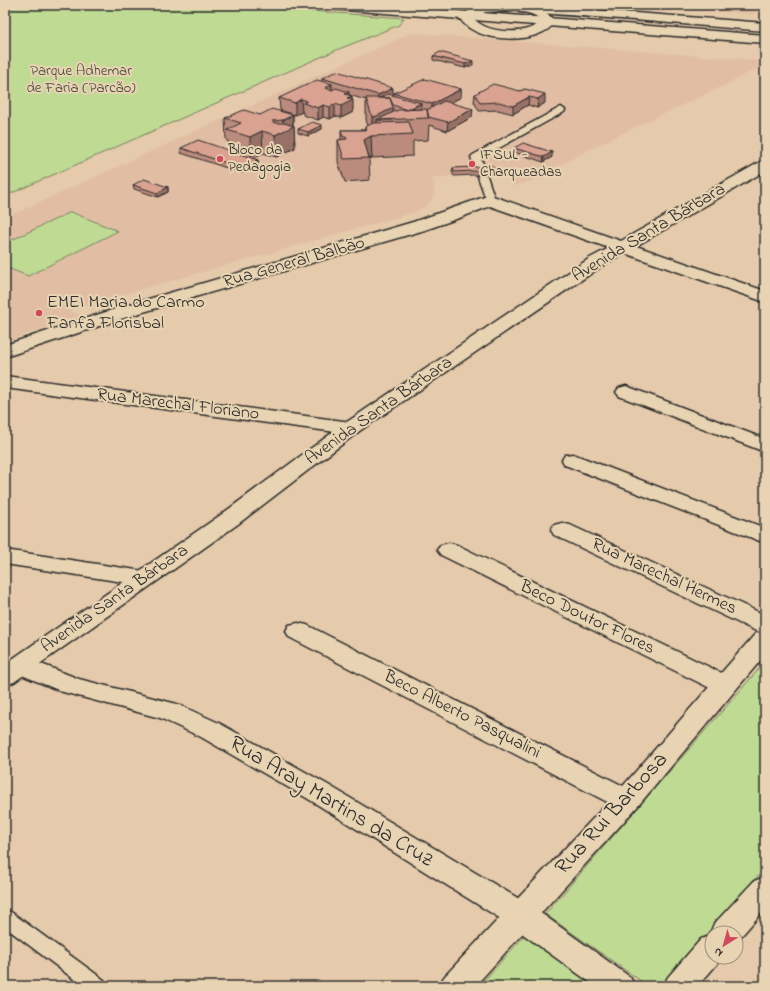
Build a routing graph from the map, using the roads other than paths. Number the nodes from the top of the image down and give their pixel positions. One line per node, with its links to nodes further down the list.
1 (333, 5): 4 (street)
2 (484, 5): 3 (street); 4 (street)
3 (512, 7): 4 (street); 5 (street); 6 (street)
4 (470, 11): 5 (street)
5 (549, 22): 7 (street)
6 (765, 27)
7 (765, 39)
8 (561, 110): 10 (lane)
9 (765, 165): 11 (street, Avenida Santa Bárbara)
10 (490, 200): 11 (street); 13 (street, Rua General Balbão)
11 (623, 246): 12 (street); 16 (street, Avenida Santa Bárbara)
12 (765, 297)
13 (5, 351)
14 (5, 382): 16 (street, Rua Marechal Floriano)
15 (626, 392): 17 (street)
16 (351, 428): 23 (street, Avenida Santa Bárbara)
17 (765, 446)
18 (573, 460): 20 (street)
19 (562, 530): 24 (street, Rua Marechal Hermes)
20 (765, 536)
21 (450, 550): 28 (street, Beco Doutor Flores)
22 (5, 557): 23 (street)
23 (143, 578): 27 (street, Avenida Santa Bárbara)
24 (765, 625)
25 (298, 631): 29 (street, Beco Alberto Pasqualini)
26 (765, 639): 28 (street, Rua Rui Barbosa)
27 (13, 670): 31 (street, Rua Aray Martins da Cruz)
28 (725, 685): 29 (street, Rua Rui Barbosa)
29 (627, 800): 31 (street, Rua Rui Barbosa)
30 (765, 889): 33 (street)
31 (520, 915): 36 (street, Rua Rui Barbosa); 37 (street, Rua Aray Martins da Cruz)
32 (5, 917): 35 (lane)
33 (732, 925)
34 (704, 957): 38 (street)
35 (97, 986)
36 (455, 986)
37 (619, 986)
38 (679, 986)

